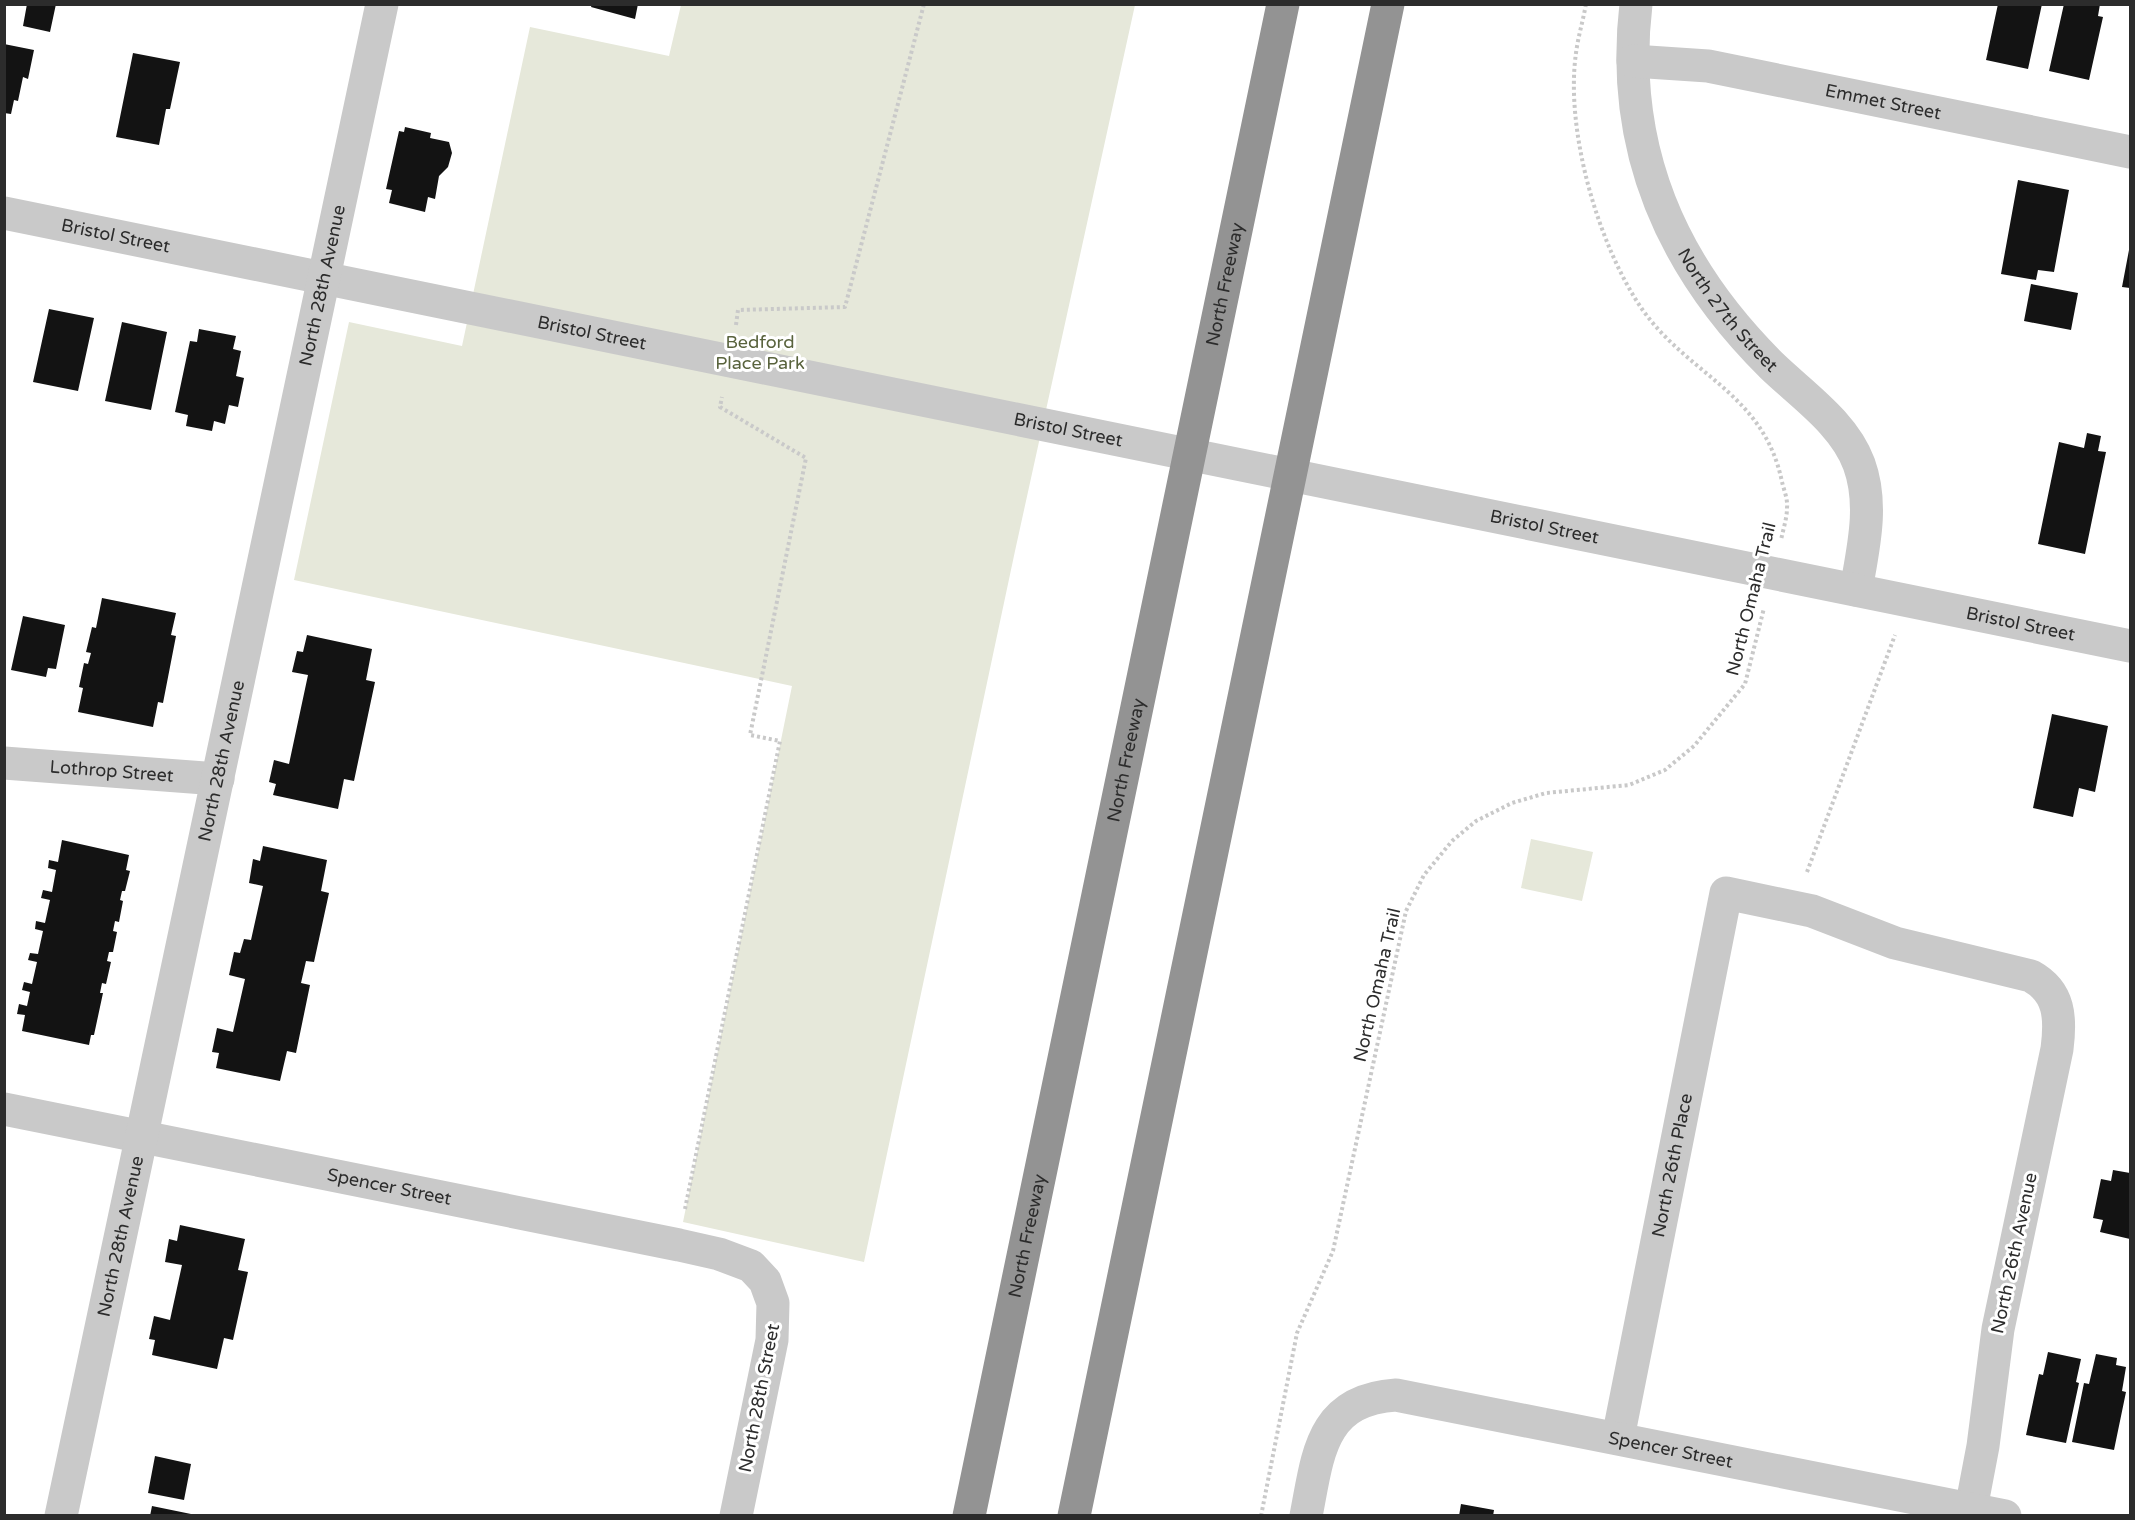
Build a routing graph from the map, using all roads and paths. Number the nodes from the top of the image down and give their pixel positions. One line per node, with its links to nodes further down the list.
1 (382, 4): 10 (street, North 28th Avenue)
2 (924, 4): 11 (path)
3 (1283, 4): 28 (highway, North Freeway)
4 (1388, 4): 29 (highway)
5 (1586, 4): 13 (path, North Omaha Trail)
6 (1636, 4): 7 (street, North 27th Street)
7 (1632, 61): 8 (street, Emmet Street); 14 (street, North 27th Street)
8 (2130, 152)
9 (4, 213): 10 (street, Bristol Street)
10 (323, 278): 13 (street, Bristol Street); 18 (street, North 28th Avenue)
11 (736, 322)
12 (722, 396): 22 (path)
13 (1773, 573): 14 (street, Bristol Street); 30 (path, North Omaha Trail)
14 (1856, 590): 15 (street, Bristol Street)
15 (1903, 599): 16 (street, Bristol Street); 19 (path)
16 (2130, 646)
17 (4, 763): 18 (street, Lothrop Street)
18 (218, 779): 21 (street, North 28th Avenue)
19 (1798, 908): 24 (street, North 26th Place); 25 (street, North 26th Avenue)
20 (4, 1109): 21 (street, Spencer Street)
21 (142, 1137): 22 (street, Spencer Street); 26 (street, North 28th Avenue)
22 (679, 1245): 23 (street, Spencer Street)
23 (765, 1281): 27 (street, North 28th Street)
24 (1618, 1438): 25 (street, Spencer Street); 31 (street, Spencer Street)
25 (1971, 1509): 32 (street, Spencer Street)
26 (61, 1515)
27 (736, 1515)
28 (969, 1515)
29 (1074, 1515)
30 (1261, 1515)
31 (1306, 1515)
32 (2005, 1515)

